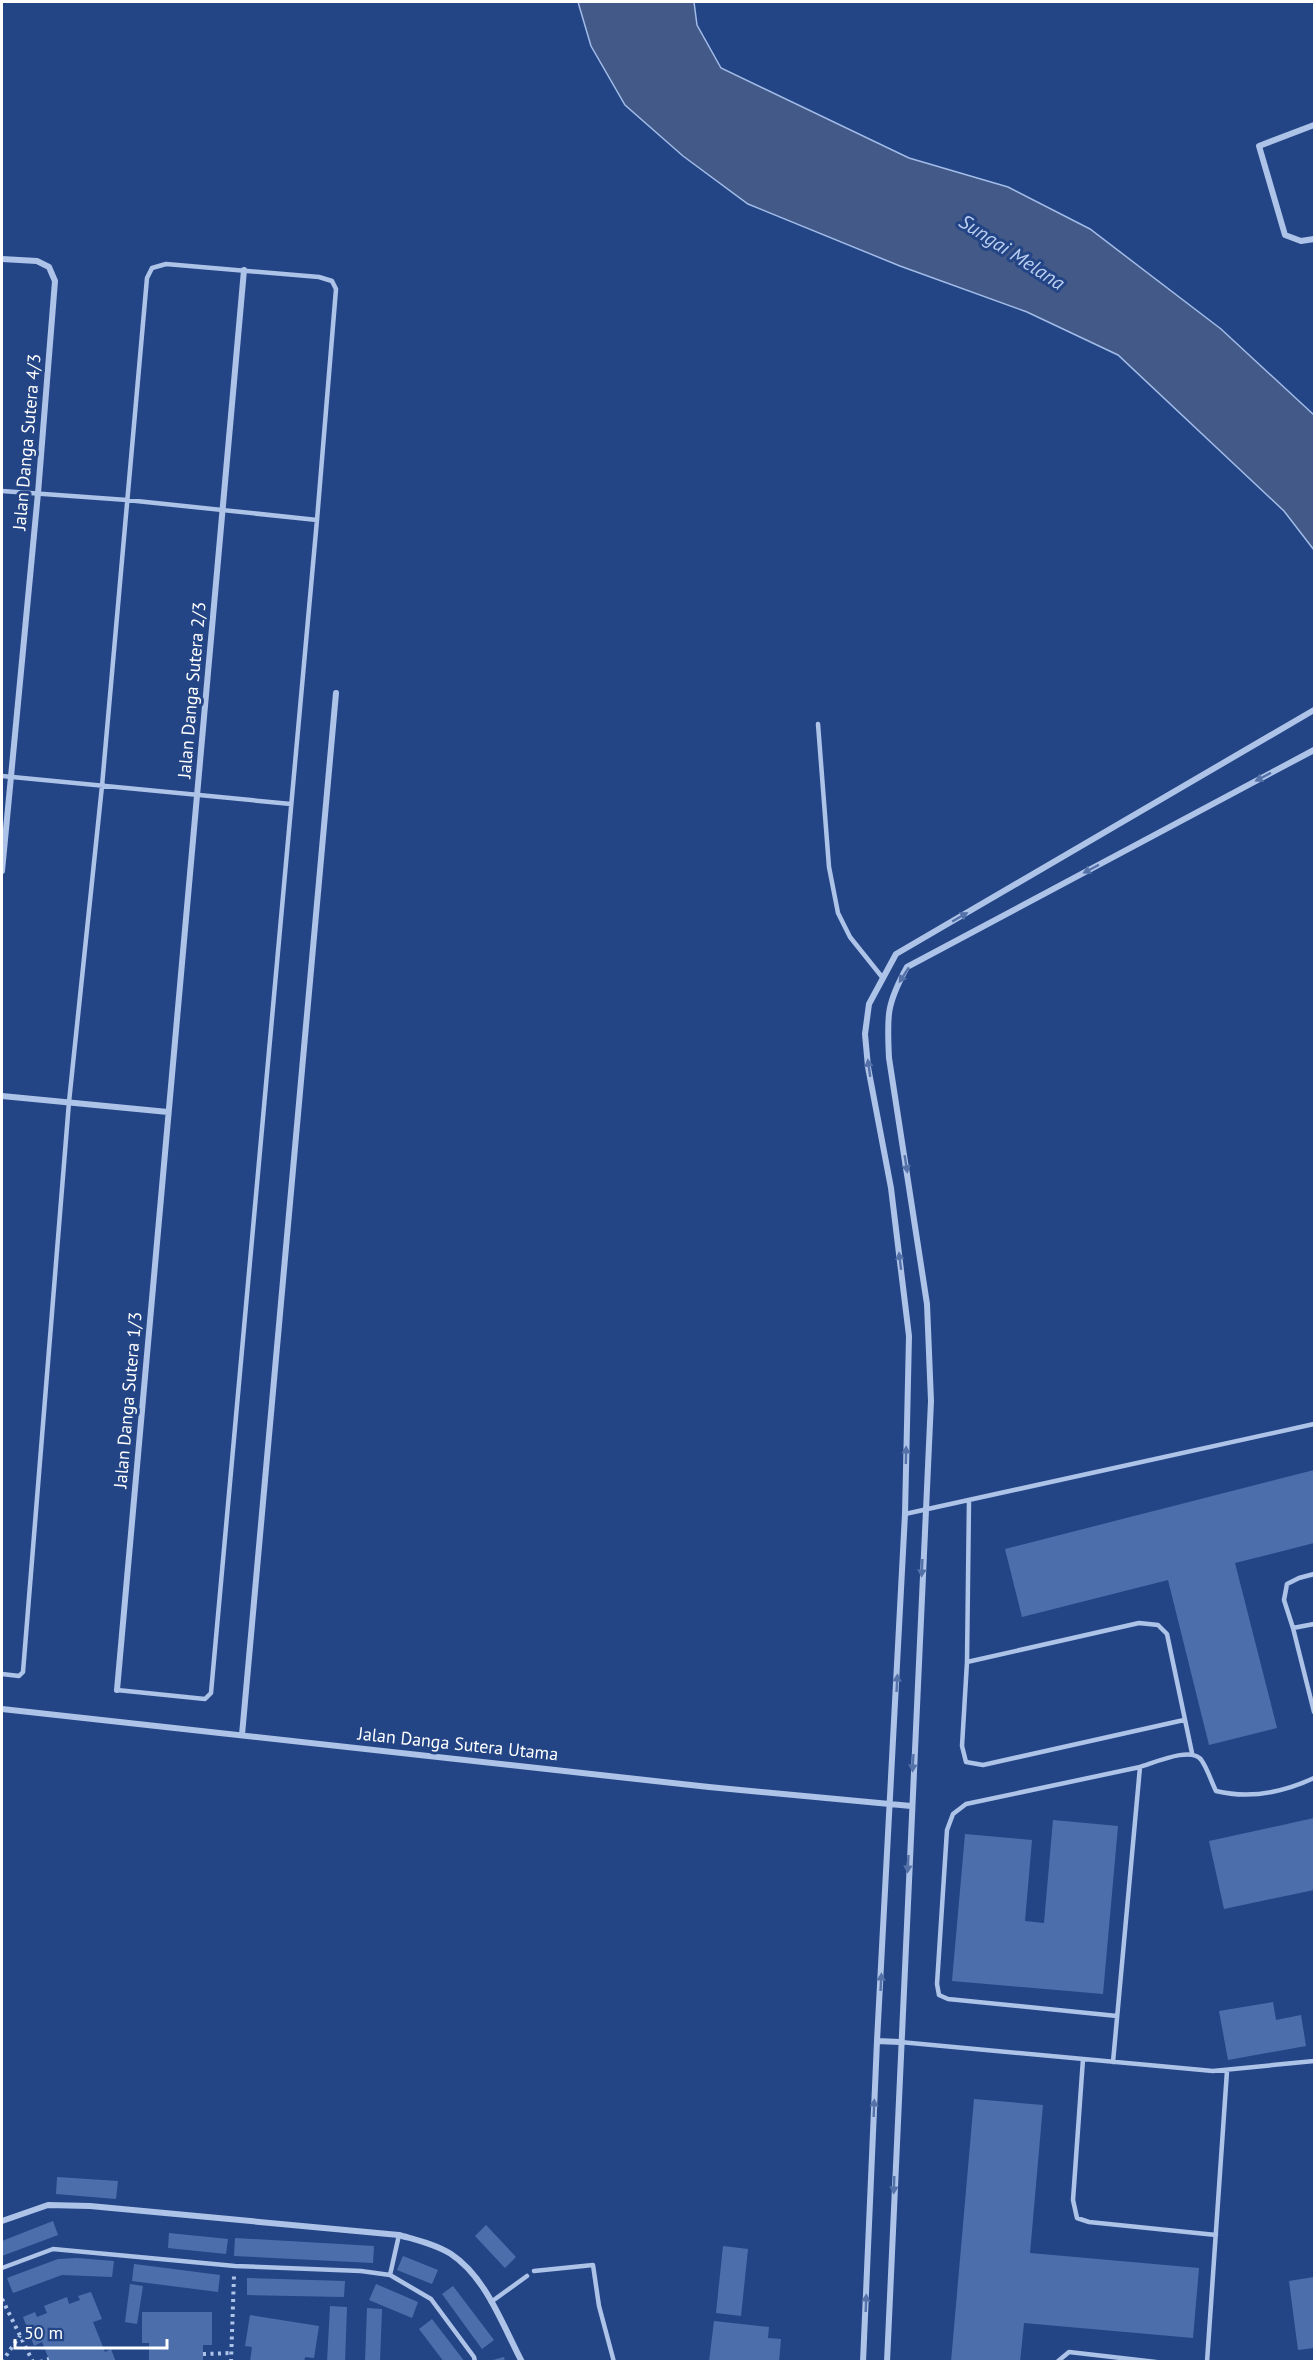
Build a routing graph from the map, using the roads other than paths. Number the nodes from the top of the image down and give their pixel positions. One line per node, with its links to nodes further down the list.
1 (1314, 124): 2 (street)
2 (1314, 239)
3 (2, 259): 6 (street, Jalan Danga Sutera 4/3)
4 (244, 270): 7 (lane); 8 (street, Jalan Danga Sutera 2/3); 9 (lane)
5 (2, 491): 6 (lane)
6 (38, 493): 7 (lane); 15 (street, Jalan Danga Sutera 4/3)
7 (127, 500): 8 (lane); 16 (lane)
8 (223, 510): 9 (lane); 17 (street, Jalan Danga Sutera 2/3)
9 (317, 520): 18 (lane)
10 (336, 693): 37 (street)
11 (1314, 710): 20 (street, one-way to 11)
12 (818, 724): 20 (lane)
13 (1314, 750): 26 (street, one-way to 26)
14 (2, 776): 15 (lane)
15 (9, 777): 16 (lane); 19 (street, Jalan Danga Sutera 4/3)
16 (102, 786): 17 (lane); 22 (lane)
17 (198, 795): 18 (lane); 23 (street, Jalan Danga Sutera 2/3)
18 (291, 804): 33 (lane)
19 (2, 871)
20 (882, 977): 27 (street, one-way to 20)
21 (2, 1096): 22 (street)
22 (69, 1102): 23 (street); 32 (lane)
23 (168, 1112): 33 (street, Jalan Danga Sutera 1/3)
24 (1314, 1424): 25 (lane)
25 (969, 1500): 26 (lane); 31 (lane)
26 (925, 1510): 27 (lane); 42 (street, one-way to 42)
27 (905, 1514): 41 (street, one-way to 27)
28 (1314, 1574): 30 (lane)
29 (1314, 1624): 30 (lane)
30 (1293, 1628): 35 (lane)
31 (967, 1662): 36 (lane); 36 (lane)
32 (2, 1674)
33 (117, 1690)
34 (2, 1709): 37 (street, Jalan Danga Sutera Utama)
35 (1314, 1712)
36 (1184, 1719): 38 (lane)
37 (242, 1735): 41 (street, Jalan Danga Sutera Utama)
38 (1192, 1754): 39 (lane); 40 (lane)
39 (1140, 1767): 43 (lane); 43 (lane)
40 (1314, 1778)
41 (891, 1805): 42 (street, Jalan Danga Sutera Utama); 44 (street, one-way to 41)
42 (911, 1806): 45 (street, one-way to 45)
43 (1117, 2016): 48 (lane)
44 (877, 2041): 45 (street); 61 (street, one-way to 44)
45 (900, 2042): 46 (lane); 62 (street, one-way to 62)
46 (1083, 2059): 48 (lane); 52 (lane)
47 (1314, 2061): 49 (lane)
48 (1113, 2062): 49 (lane)
49 (1227, 2071): 52 (lane)
50 (2, 2222): 51 (street)
51 (399, 2235): 55 (lane); 57 (street)
52 (1216, 2235): 65 (lane)
53 (2, 2268): 55 (lane)
54 (534, 2271): 60 (lane)
55 (390, 2275): 58 (lane)
56 (527, 2276): 57 (lane)
57 (491, 2302): 59 (street)
58 (476, 2361)
59 (522, 2361)
60 (614, 2361)
61 (863, 2361)
62 (887, 2361)
63 (1058, 2361): 64 (lane)
64 (1156, 2361)
65 (1207, 2361)

